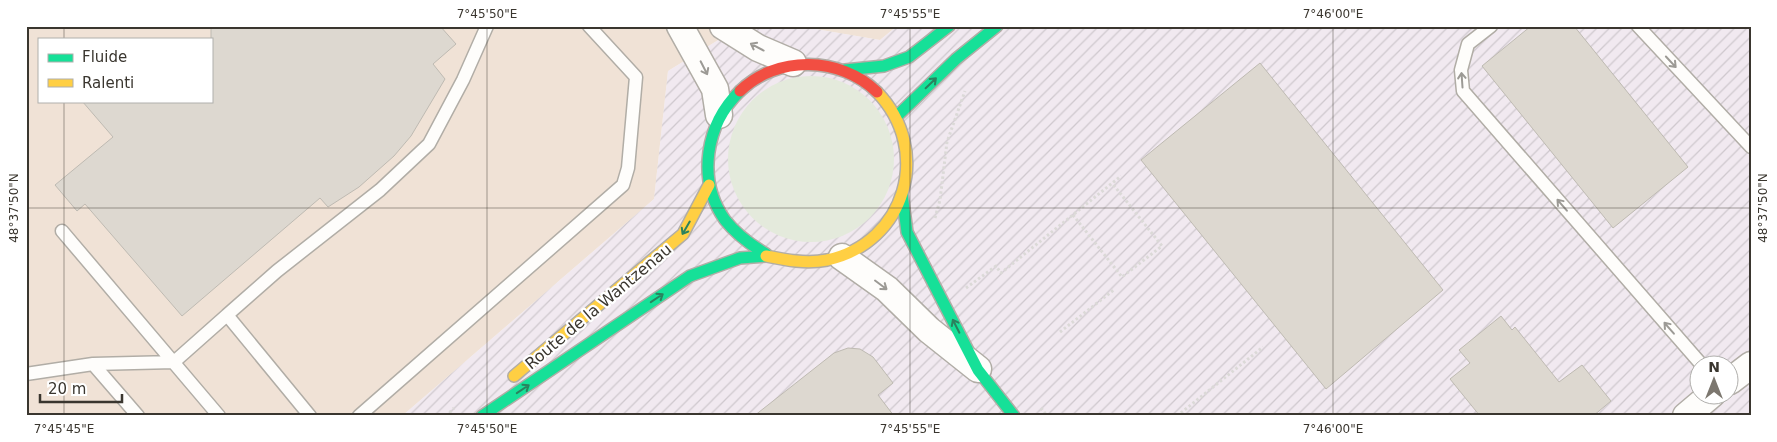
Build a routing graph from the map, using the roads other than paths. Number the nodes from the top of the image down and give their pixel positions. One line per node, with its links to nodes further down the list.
1 (488, 26): 19 (lane)
2 (589, 26): 31 (lane)
3 (680, 26): 11 (street, one-way to 11)
4 (723, 26): 9 (street, one-way to 4)
5 (949, 26): 10 (main road)
6 (996, 26): 12 (main road, one-way to 6)
7 (1490, 26): 20 (lane, one-way to 7)
8 (1638, 26): 13 (lane, one-way to 13)
9 (793, 63): 10 (main road); 11 (main road)
10 (845, 70): 12 (main road)
11 (719, 115): 14 (main road)
12 (896, 117): 15 (main road)
13 (1751, 147)
14 (709, 185): 17 (main road); 32 (main road, Route de la Wantzenau, one-way to 32)
15 (902, 194): 18 (main road); 24 (main road, one-way to 15)
16 (62, 231): 21 (lane)
17 (766, 254): 18 (main road); 33 (main road, Route de la Wantzenau, one-way to 17)
18 (842, 257): 24 (street, one-way to 24)
19 (227, 315): 21 (lane); 30 (lane)
20 (1692, 354)
21 (174, 362): 22 (lane); 29 (lane)
22 (93, 364): 26 (lane); 28 (lane)
23 (1751, 365): 25 (street)
24 (978, 370): 34 (main road)
25 (1740, 373)
26 (26, 374)
27 (1700, 404): 35 (street)
28 (138, 416)
29 (220, 416)
30 (310, 416)
31 (359, 416)
32 (472, 416)
33 (482, 416)
34 (1014, 416)
35 (1686, 416)

